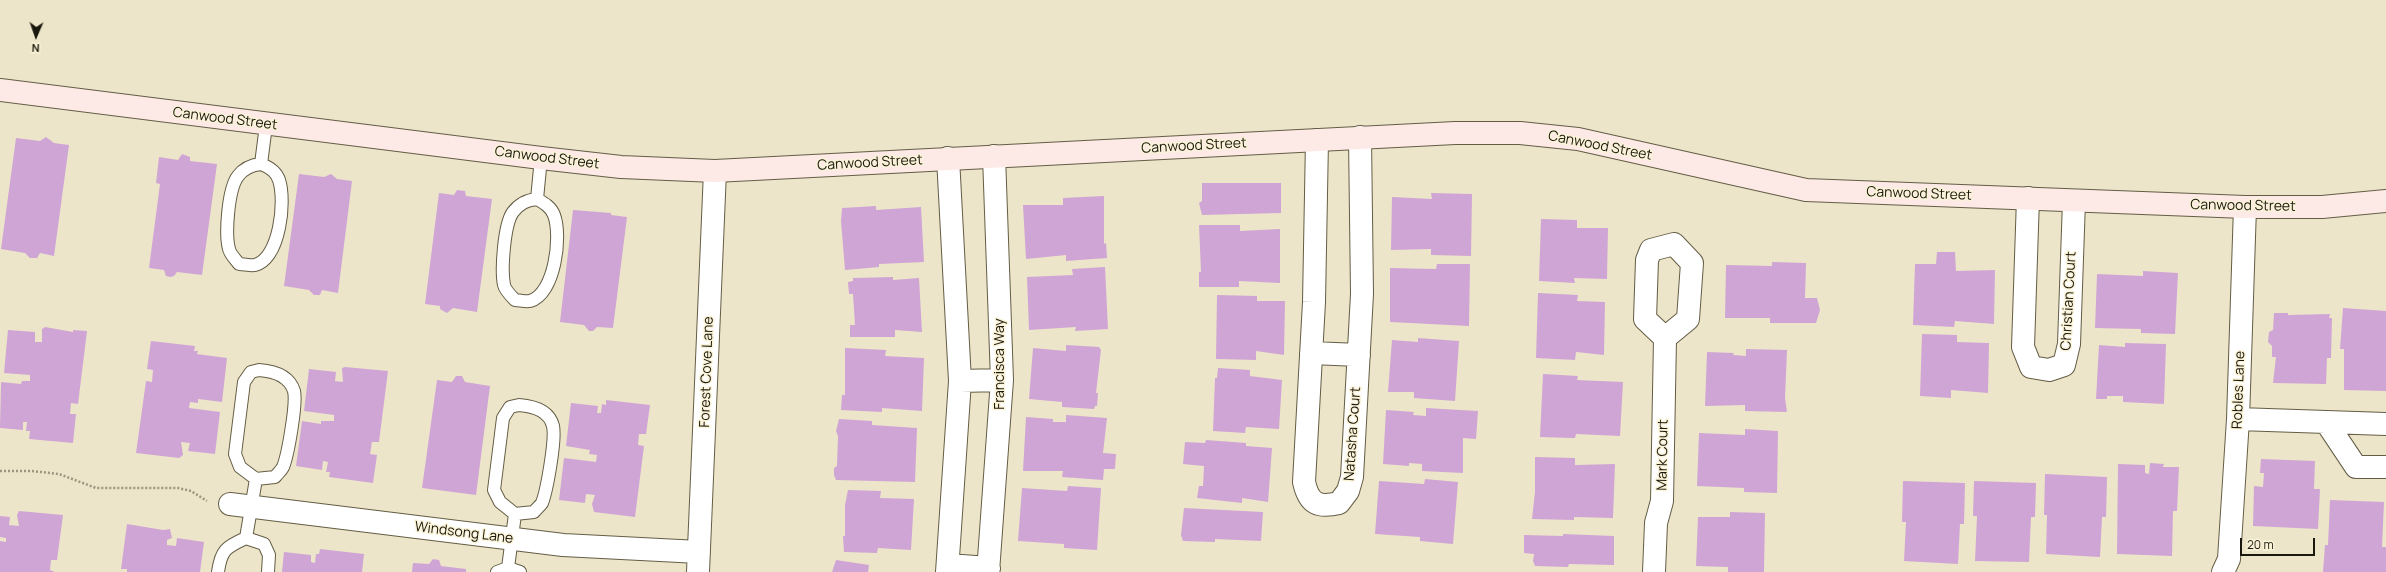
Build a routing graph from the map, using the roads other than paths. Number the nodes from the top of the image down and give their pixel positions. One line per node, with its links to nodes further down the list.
1 (0, 90): 2 (street, Canwood Street)
2 (266, 125): 6 (street, Canwood Street); 8 (lane)
3 (1360, 137): 4 (street, Canwood Street); 10 (street, Canwood Street); 17 (street, Natasha Court)
4 (1317, 140): 5 (street, Canwood Street); 16 (street, Natasha Court)
5 (994, 156): 7 (street, Canwood Street); 18 (street, Francisca Way)
6 (541, 158): 9 (street, Canwood Street); 11 (lane)
7 (948, 158): 9 (street, Canwood Street); 19 (street)
8 (261, 164): 8 (lane)
9 (715, 171): 30 (street, Forest Cove Lane)
10 (2028, 198): 12 (street, Canwood Street); 12 (street, Christian Court)
11 (537, 199): 11 (lane)
12 (2074, 201): 14 (street, Canwood Street)
13 (2386, 201): 14 (street, Canwood Street)
14 (2245, 207): 20 (street, Robles Lane)
15 (1665, 338): 37 (street, Mark Court)
16 (1312, 353): 17 (street); 17 (street, Natasha Court)
17 (1359, 355)
18 (1002, 380): 19 (street); 33 (street, Francisca Way)
19 (960, 381): 31 (street)
20 (2238, 419): 21 (street); 38 (street, Robles Lane)
21 (2326, 422): 22 (street); 23 (street)
22 (2386, 424)
23 (2386, 467)
24 (256, 479): 24 (lane); 26 (lane)
25 (230, 504): 26 (street, Windsong Lane)
26 (252, 507): 28 (lane); 29 (street, Windsong Lane)
27 (515, 514): 27 (lane); 29 (lane)
28 (246, 538): 34 (lane); 35 (lane)
29 (512, 539): 30 (street, Windsong Lane); 32 (lane)
30 (699, 562)
31 (948, 569): 33 (street)
32 (502, 570): 36 (lane)
33 (989, 570)
34 (218, 572)
35 (268, 572)
36 (520, 572)
37 (1654, 572)
38 (2223, 572)

